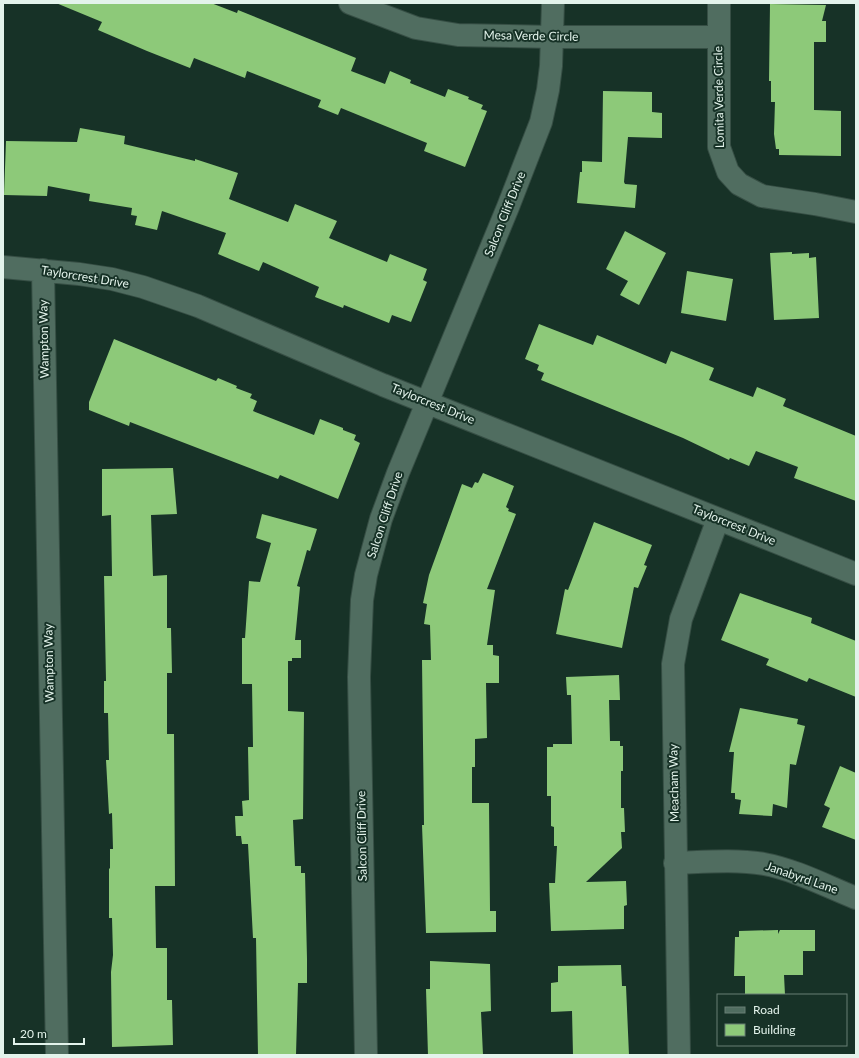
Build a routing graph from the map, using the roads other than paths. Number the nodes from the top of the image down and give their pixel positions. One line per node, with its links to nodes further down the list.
1 (350, 3): 4 (street, Mesa Verde Circle)
2 (553, 3): 4 (street, Salcon Cliff Drive)
3 (719, 3): 5 (street, Lomita Verde Circle)
4 (553, 37): 5 (street, Mesa Verde Circle); 9 (street, Salcon Cliff Drive)
5 (718, 37): 6 (street, Lomita Verde Circle)
6 (856, 212)
7 (3, 267): 8 (street, Taylorcrest Drive)
8 (43, 270): 9 (street, Taylorcrest Drive); 14 (street, Wampton Way)
9 (427, 402): 10 (street, Taylorcrest Drive); 15 (street, Salcon Cliff Drive)
10 (718, 519): 11 (street, Taylorcrest Drive); 12 (street, Meacham Way)
11 (856, 574)
12 (675, 863): 13 (street, Janabyrd Lane); 16 (street, Meacham Way)
13 (856, 898)
14 (57, 1055)
15 (366, 1055)
16 (679, 1055)

